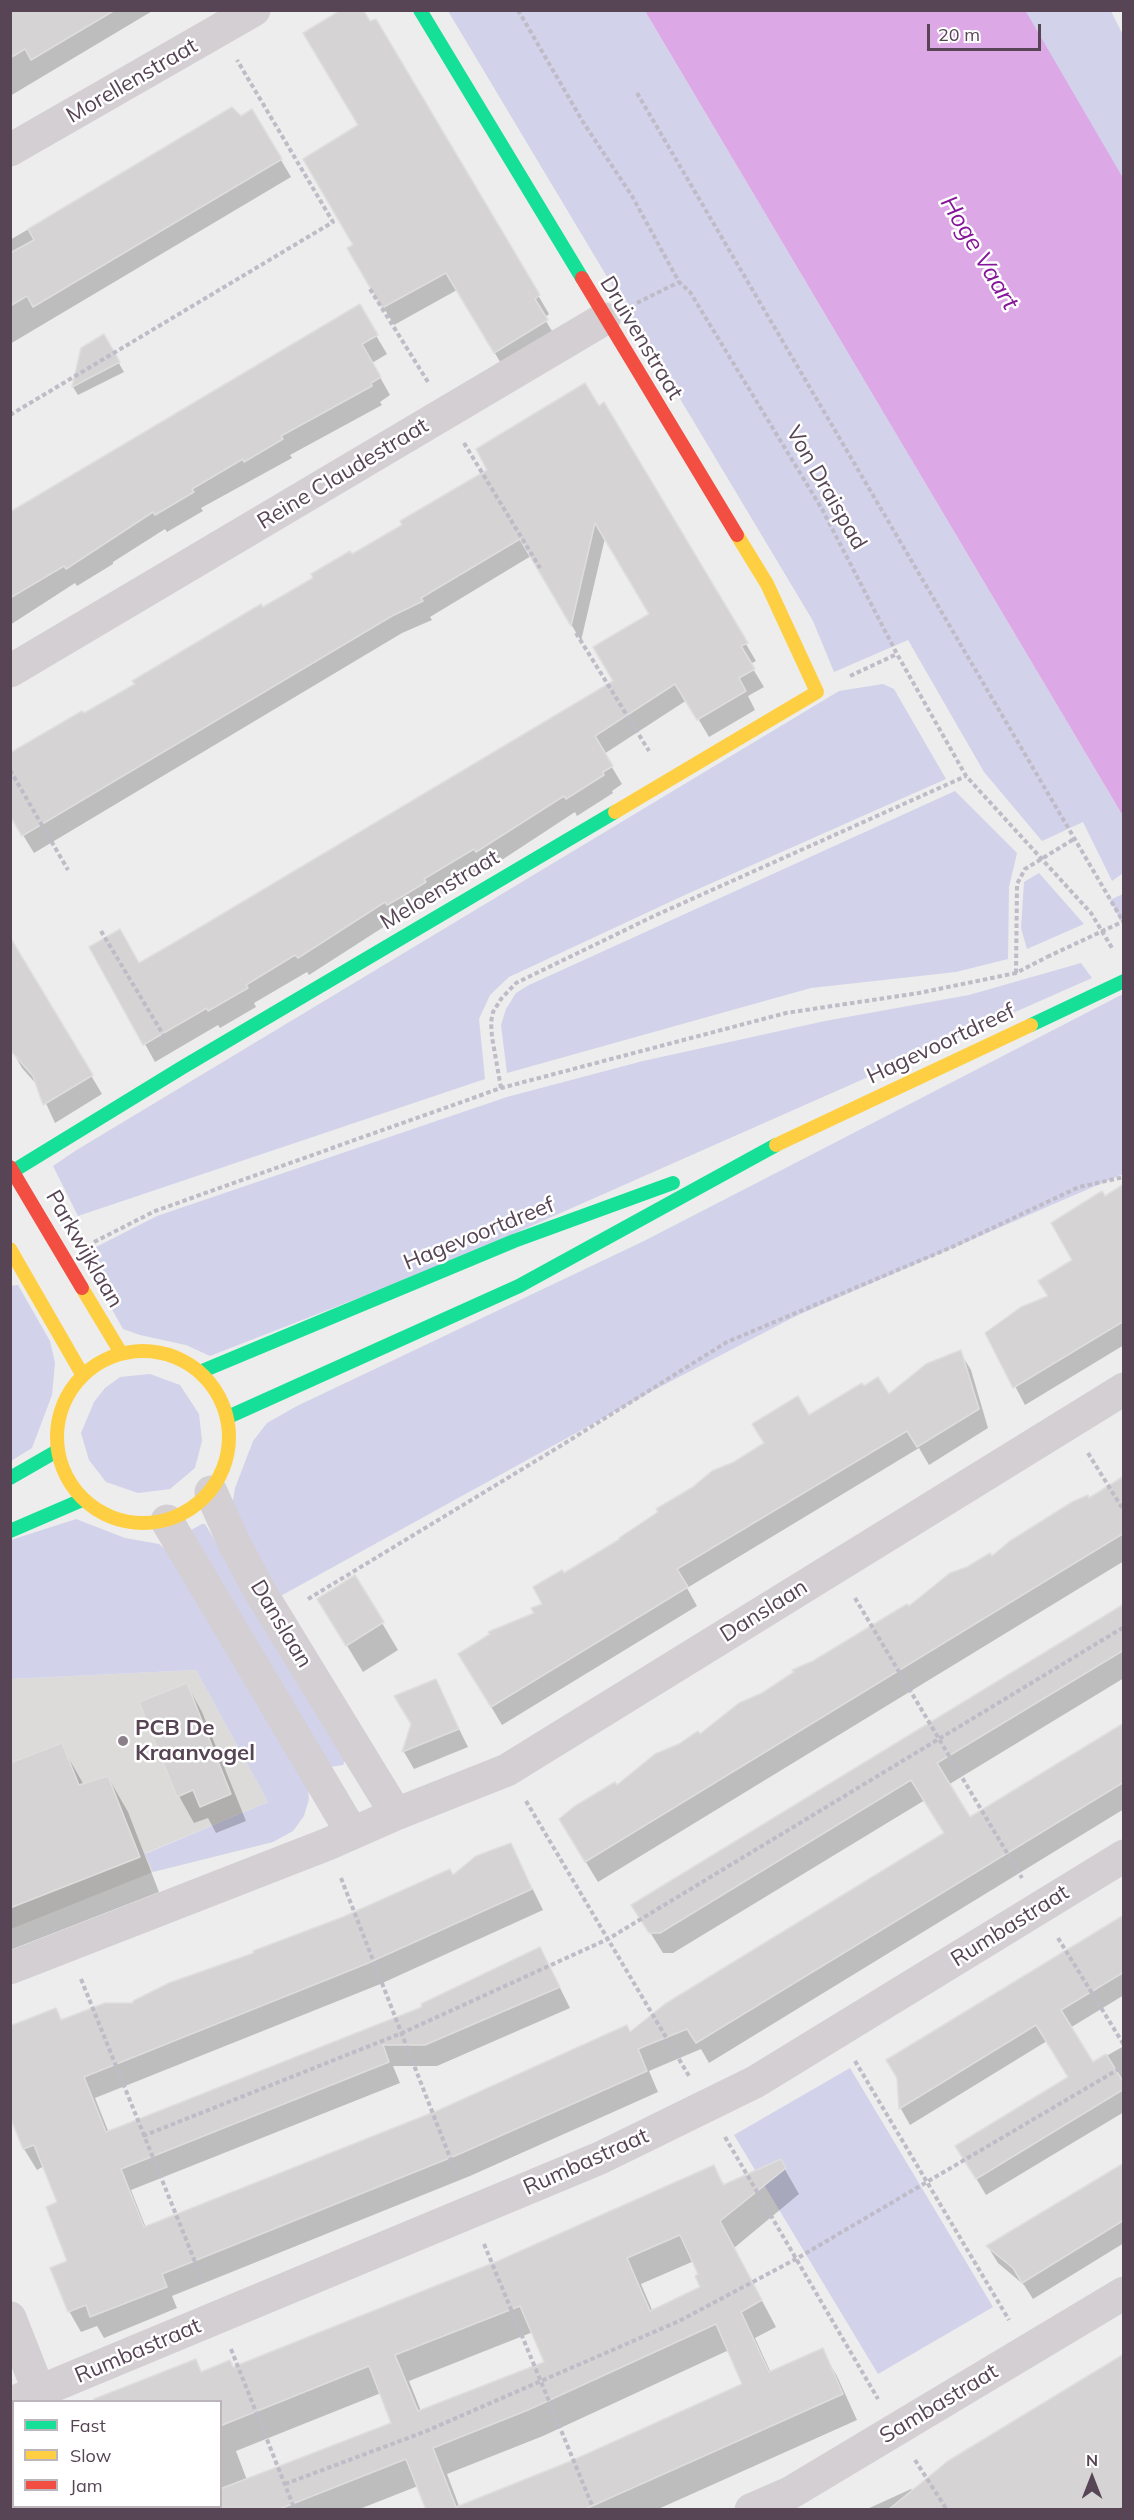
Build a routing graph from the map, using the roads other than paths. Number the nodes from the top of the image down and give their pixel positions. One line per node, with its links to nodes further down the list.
1 (254, 10): 3 (street, Morellenstraat)
2 (420, 10): 4 (main road, Druivenstraat)
3 (10, 150)
4 (604, 319): 5 (street, Reine Claudestraat); 6 (main road, Druivenstraat)
5 (10, 671)
6 (817, 692): 9 (main road, Meloenstraat)
7 (1124, 981): 8 (main road, Hagevoortdreef)
8 (776, 1145): 12 (main road, Hagevoortdreef); 15 (main road, Hagevoortdreef)
9 (12, 1170): 11 (main road, Parkwijklaan)
10 (10, 1249): 13 (main road)
11 (121, 1353): 12 (main road); 13 (main road)
12 (200, 1372): 15 (main road)
13 (82, 1374): 16 (main road)
14 (1124, 1389): 22 (street, Danslaan)
15 (228, 1418): 18 (main road)
16 (57, 1451): 17 (main road); 19 (main road)
17 (10, 1478)
18 (211, 1492): 20 (main road); 22 (street, Danslaan)
19 (82, 1500): 20 (main road); 21 (main road)
20 (167, 1521): 23 (street, Danslaan)
21 (10, 1531)
22 (396, 1814): 23 (street, Danslaan)
23 (352, 1833): 25 (street, Danslaan)
24 (1124, 1856): 28 (street, Rumbastraat)
25 (10, 1968)
26 (1124, 2293): 29 (street, Sambastraat)
27 (10, 2318): 28 (street)
28 (24, 2400)
29 (751, 2510)

